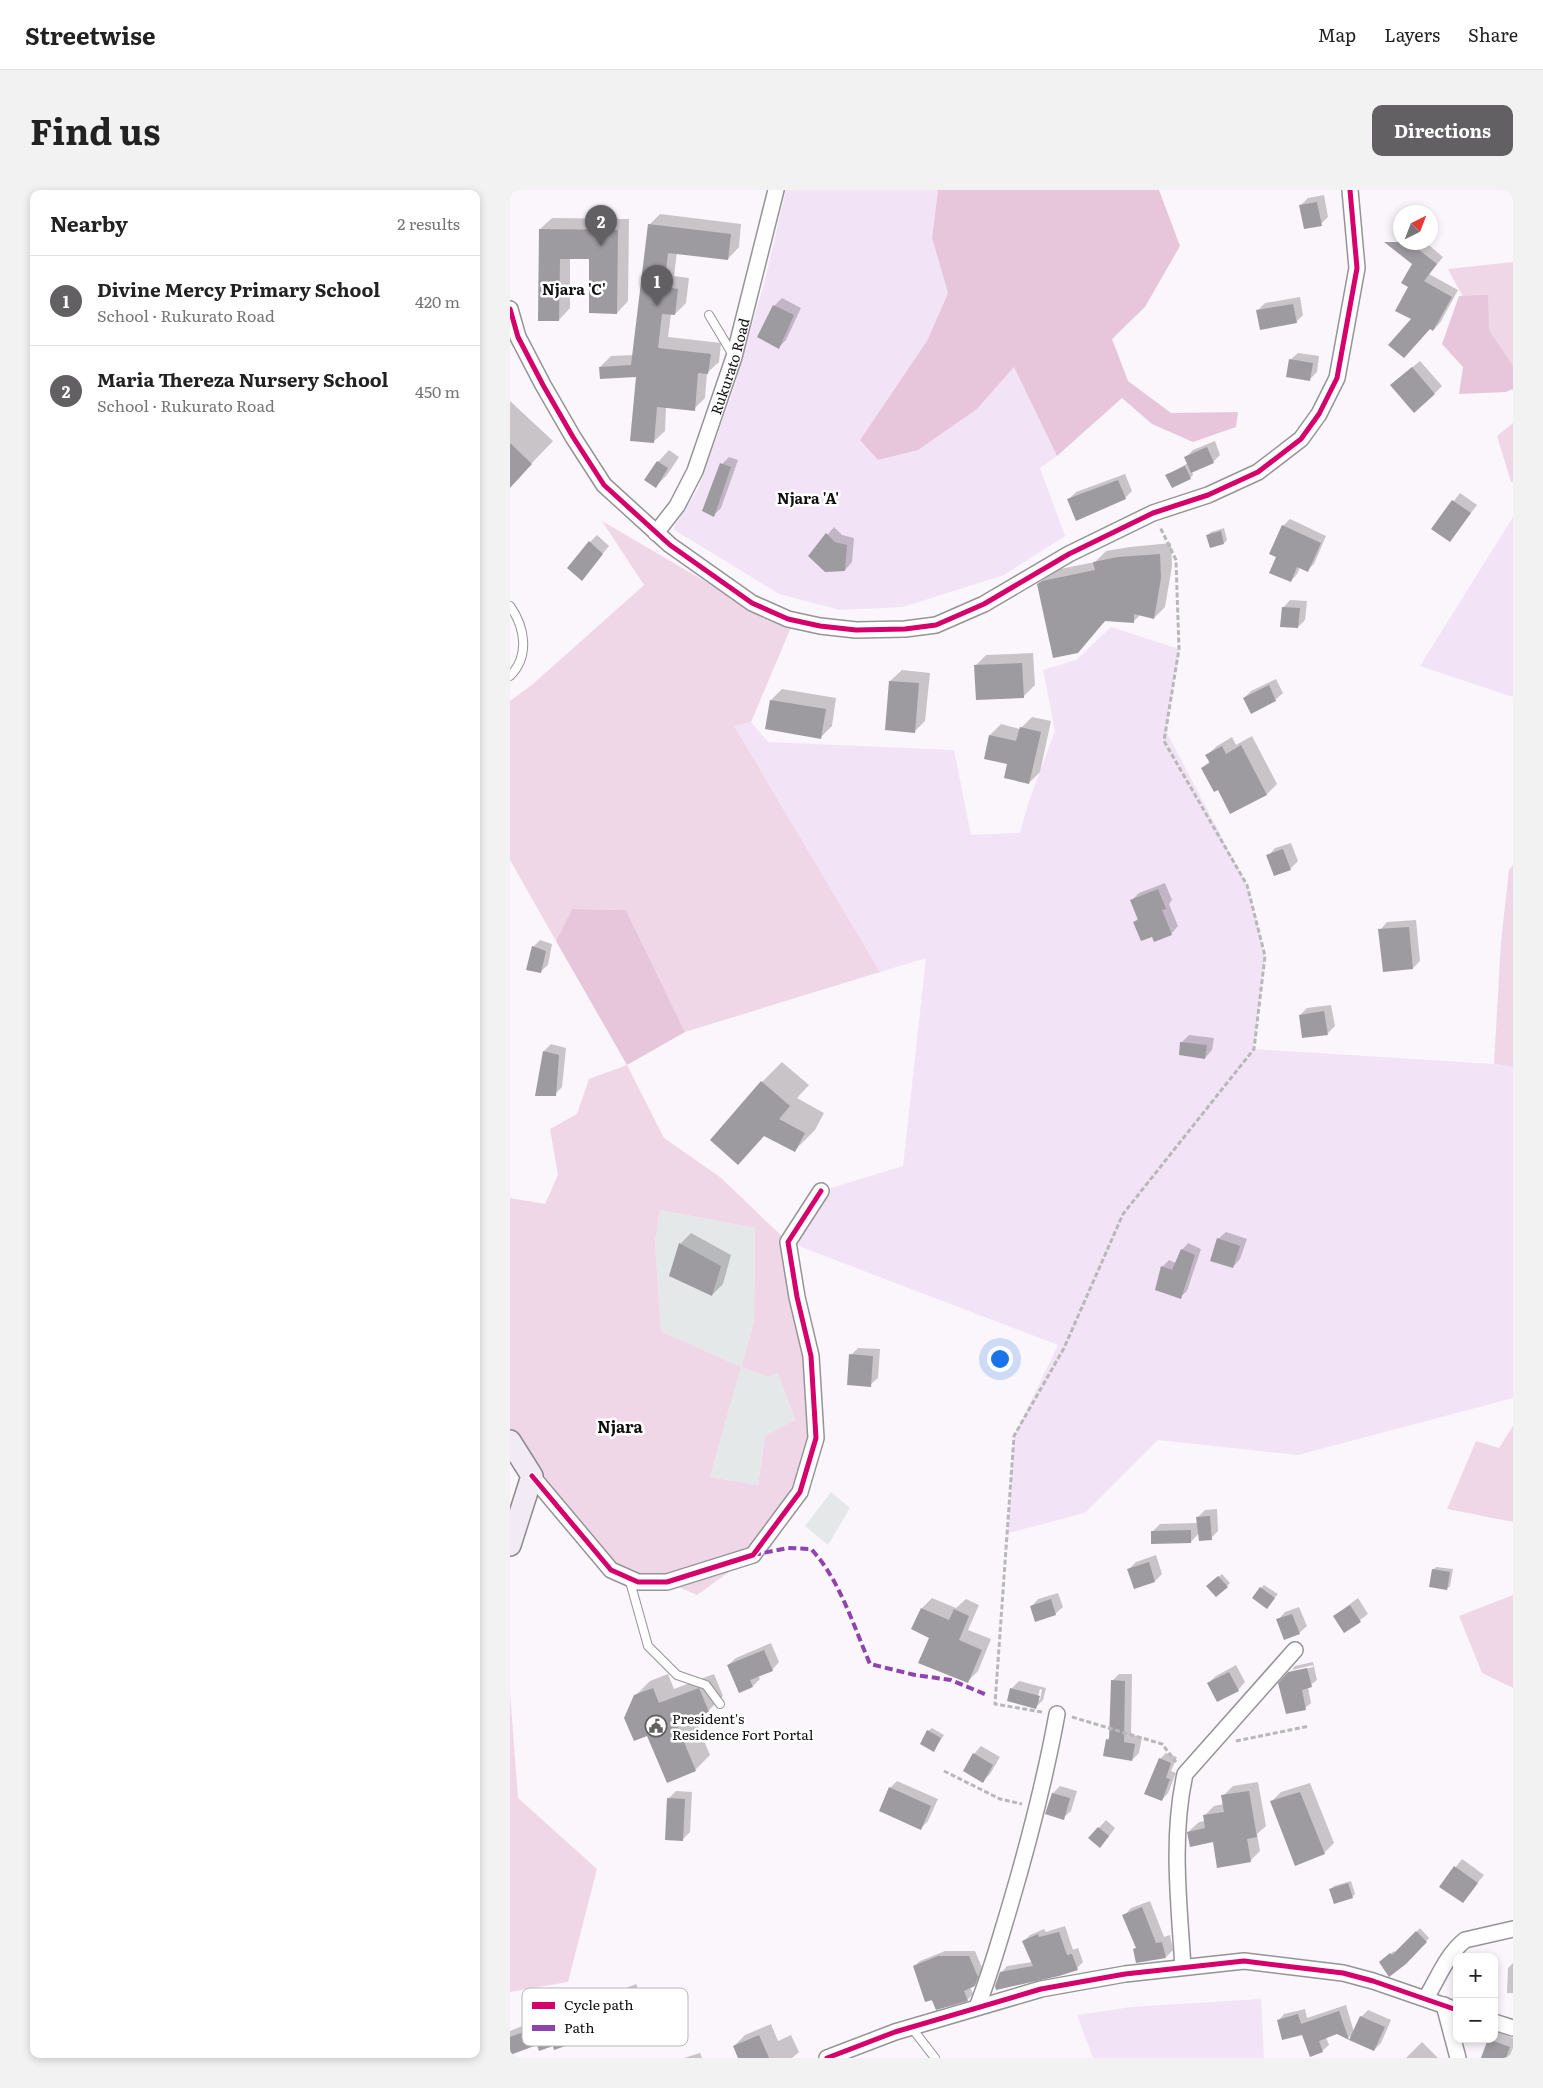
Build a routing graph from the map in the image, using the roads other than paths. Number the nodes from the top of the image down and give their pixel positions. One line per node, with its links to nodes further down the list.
1 (776, 190): 5 (street, Rukurato Road)
2 (1350, 190): 6 (street)
3 (510, 309): 6 (street)
4 (709, 315): 5 (lane)
5 (734, 357): 6 (street, Rukurato Road)
6 (656, 533)
7 (510, 606): 8 (lane)
8 (510, 676)
9 (821, 1191): 13 (street)
10 (510, 1441): 11 (main road)
11 (532, 1476): 12 (main road); 13 (street)
12 (510, 1545)
13 (629, 1578): 15 (lane)
14 (1295, 1650): 18 (street)
15 (720, 1704)
16 (1057, 1714): 20 (street)
17 (1513, 1929): 19 (street)
18 (1183, 1967): 19 (street); 20 (street)
19 (1426, 1998): 21 (street)
20 (977, 2007): 23 (street)
21 (1451, 2008): 27 (street)
22 (1498, 2023): 24 (street)
23 (911, 2027): 25 (street); 26 (lane)
24 (1513, 2028)
25 (827, 2058)
26 (935, 2058)
27 (1458, 2058)

